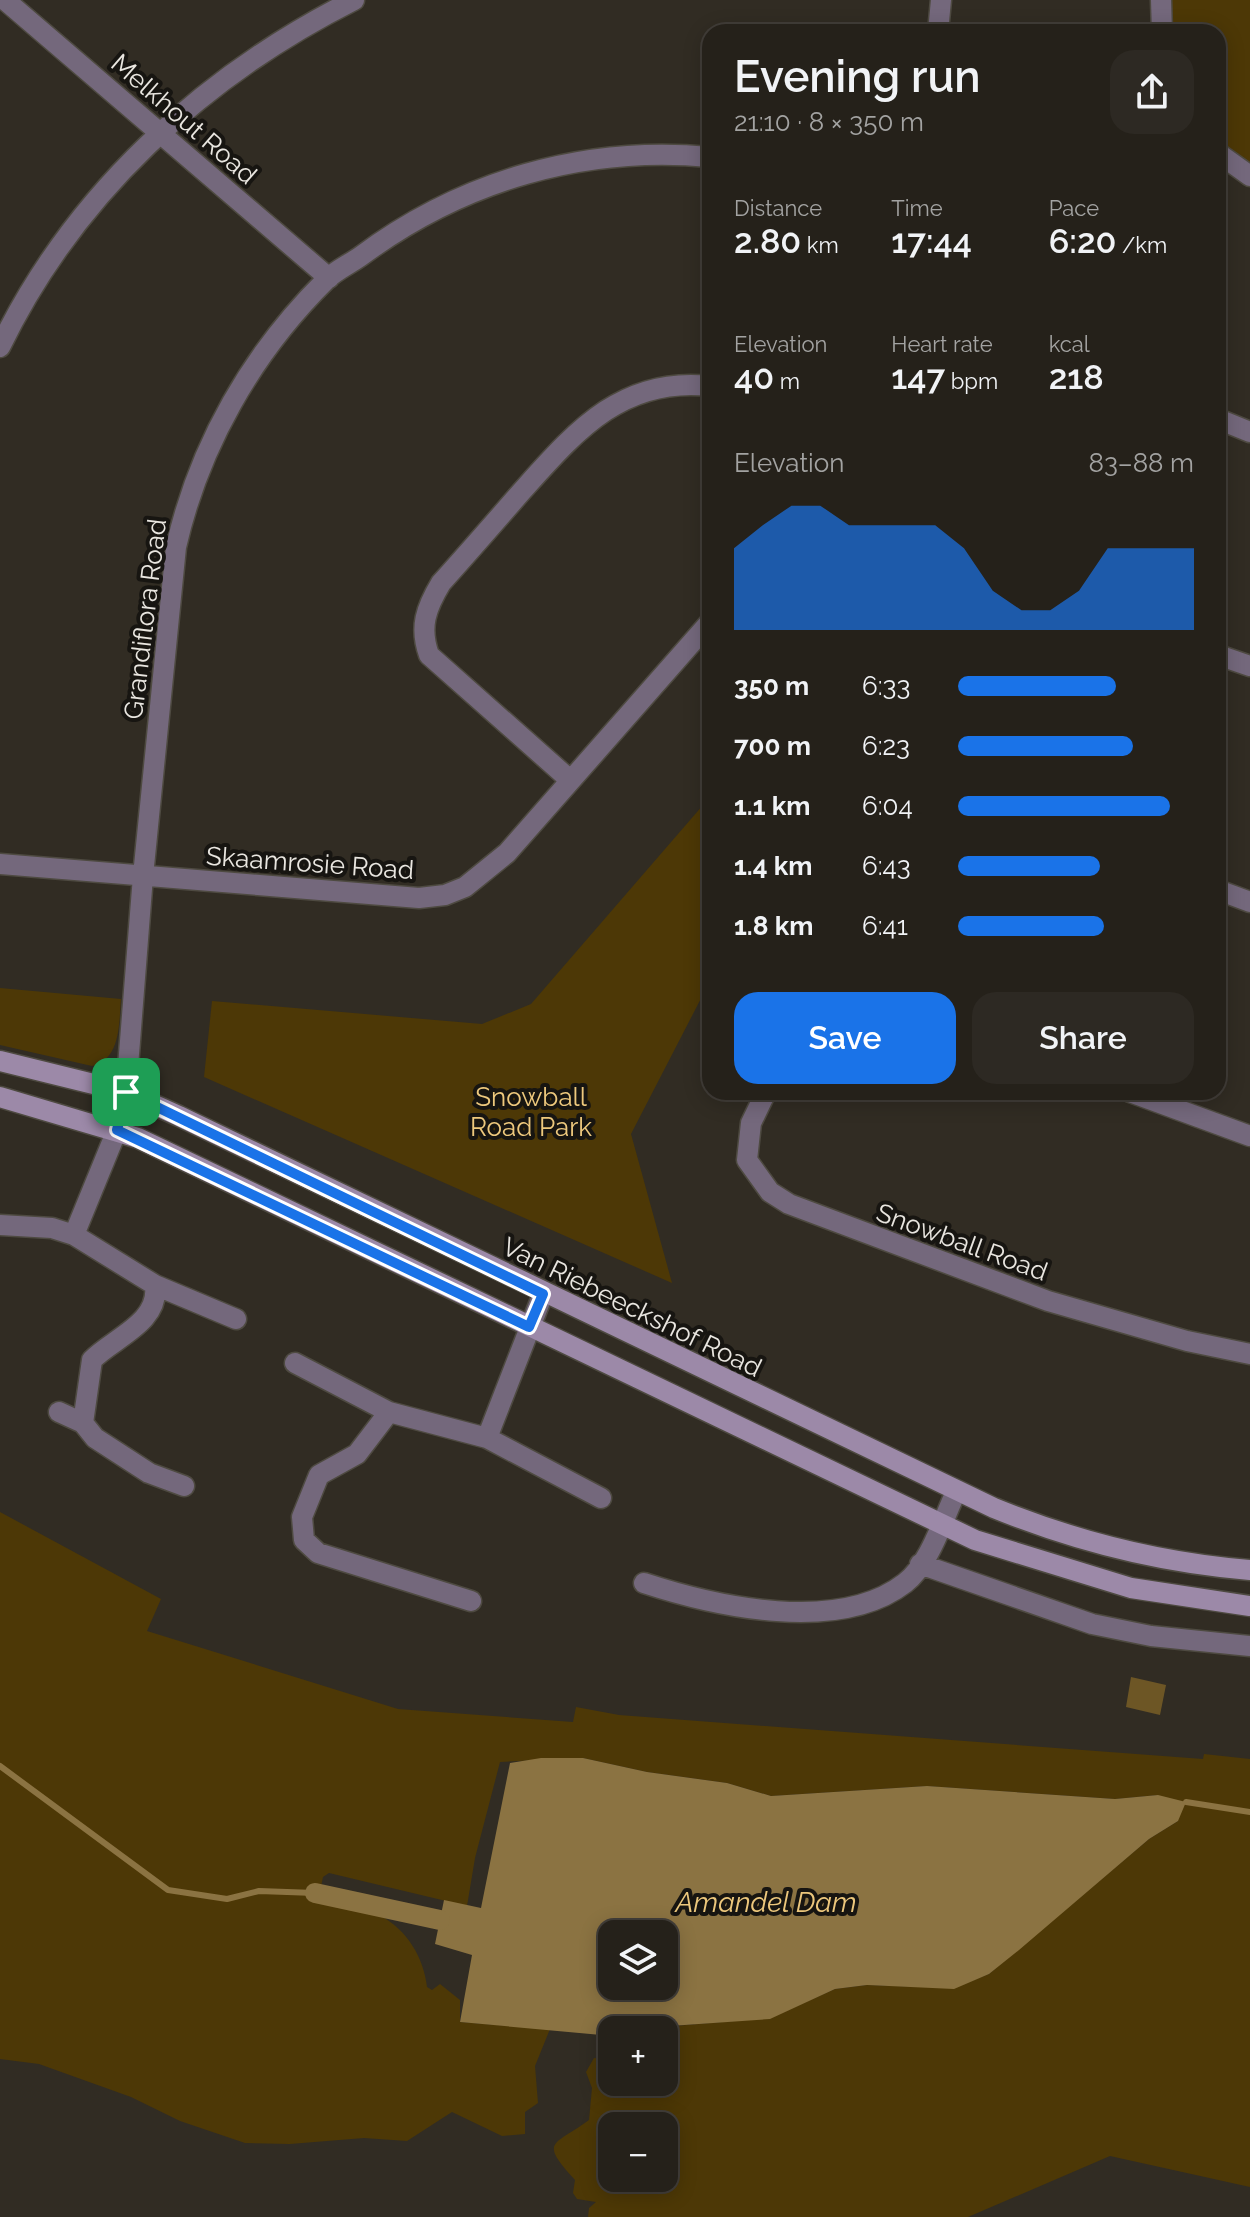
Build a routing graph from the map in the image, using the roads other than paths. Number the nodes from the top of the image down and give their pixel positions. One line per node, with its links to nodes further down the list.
1 (5, 0): 7 (street, Melkhout Road)
2 (354, 0): 7 (street)
3 (941, 0): 5 (street)
4 (1161, 0): 6 (street)
5 (939, 24)
6 (1162, 24)
7 (161, 133): 11 (street, Melkhout Road); 12 (street)
8 (702, 157): 11 (street, Grandiflora Road)
9 (1226, 159): 10 (street)
10 (1250, 176)
11 (329, 278): 21 (street, Grandiflora Road)
12 (0, 347)
13 (702, 386): 19 (street)
14 (1226, 422): 15 (street)
15 (1250, 432)
16 (702, 631): 19 (street, Skaamrosie Road)
17 (1226, 658): 18 (street)
18 (1250, 666)
19 (569, 779): 21 (street, Skaamrosie Road)
20 (0, 864): 21 (street, Skaamrosie Road)
21 (143, 876): 25 (street, Grandiflora Road)
22 (1226, 893): 23 (street)
23 (1250, 902)
24 (0, 1061): 25 (street, Van Riebeeckshof Road)
25 (126, 1092): 29 (street, Grandiflora Road); 34 (street, Van Riebeeckshof Road)
26 (0, 1097): 29 (street)
27 (762, 1100): 37 (street, Snowball Road)
28 (1152, 1100): 30 (street)
29 (117, 1130): 32 (street, Grandiflora Road); 36 (street)
30 (1250, 1136)
31 (0, 1225): 32 (street)
32 (74, 1235): 33 (street)
33 (155, 1285): 35 (street); 41 (street)
34 (543, 1294): 36 (street); 44 (street, Van Riebeeckshof Road)
35 (236, 1319)
36 (529, 1327): 42 (street); 46 (street)
37 (1250, 1354)
38 (295, 1363): 40 (street)
39 (59, 1412): 41 (street)
40 (389, 1412): 42 (street); 50 (street)
41 (83, 1423): 43 (street)
42 (487, 1438): 45 (street)
43 (184, 1486)
44 (956, 1492): 46 (street); 48 (street, Van Riebeeckshof Road)
45 (601, 1498)
46 (940, 1526): 47 (street); 51 (street)
47 (920, 1564): 49 (street); 52 (street)
48 (1250, 1570)
49 (644, 1583)
50 (471, 1601)
51 (1250, 1606)
52 (1250, 1646)

